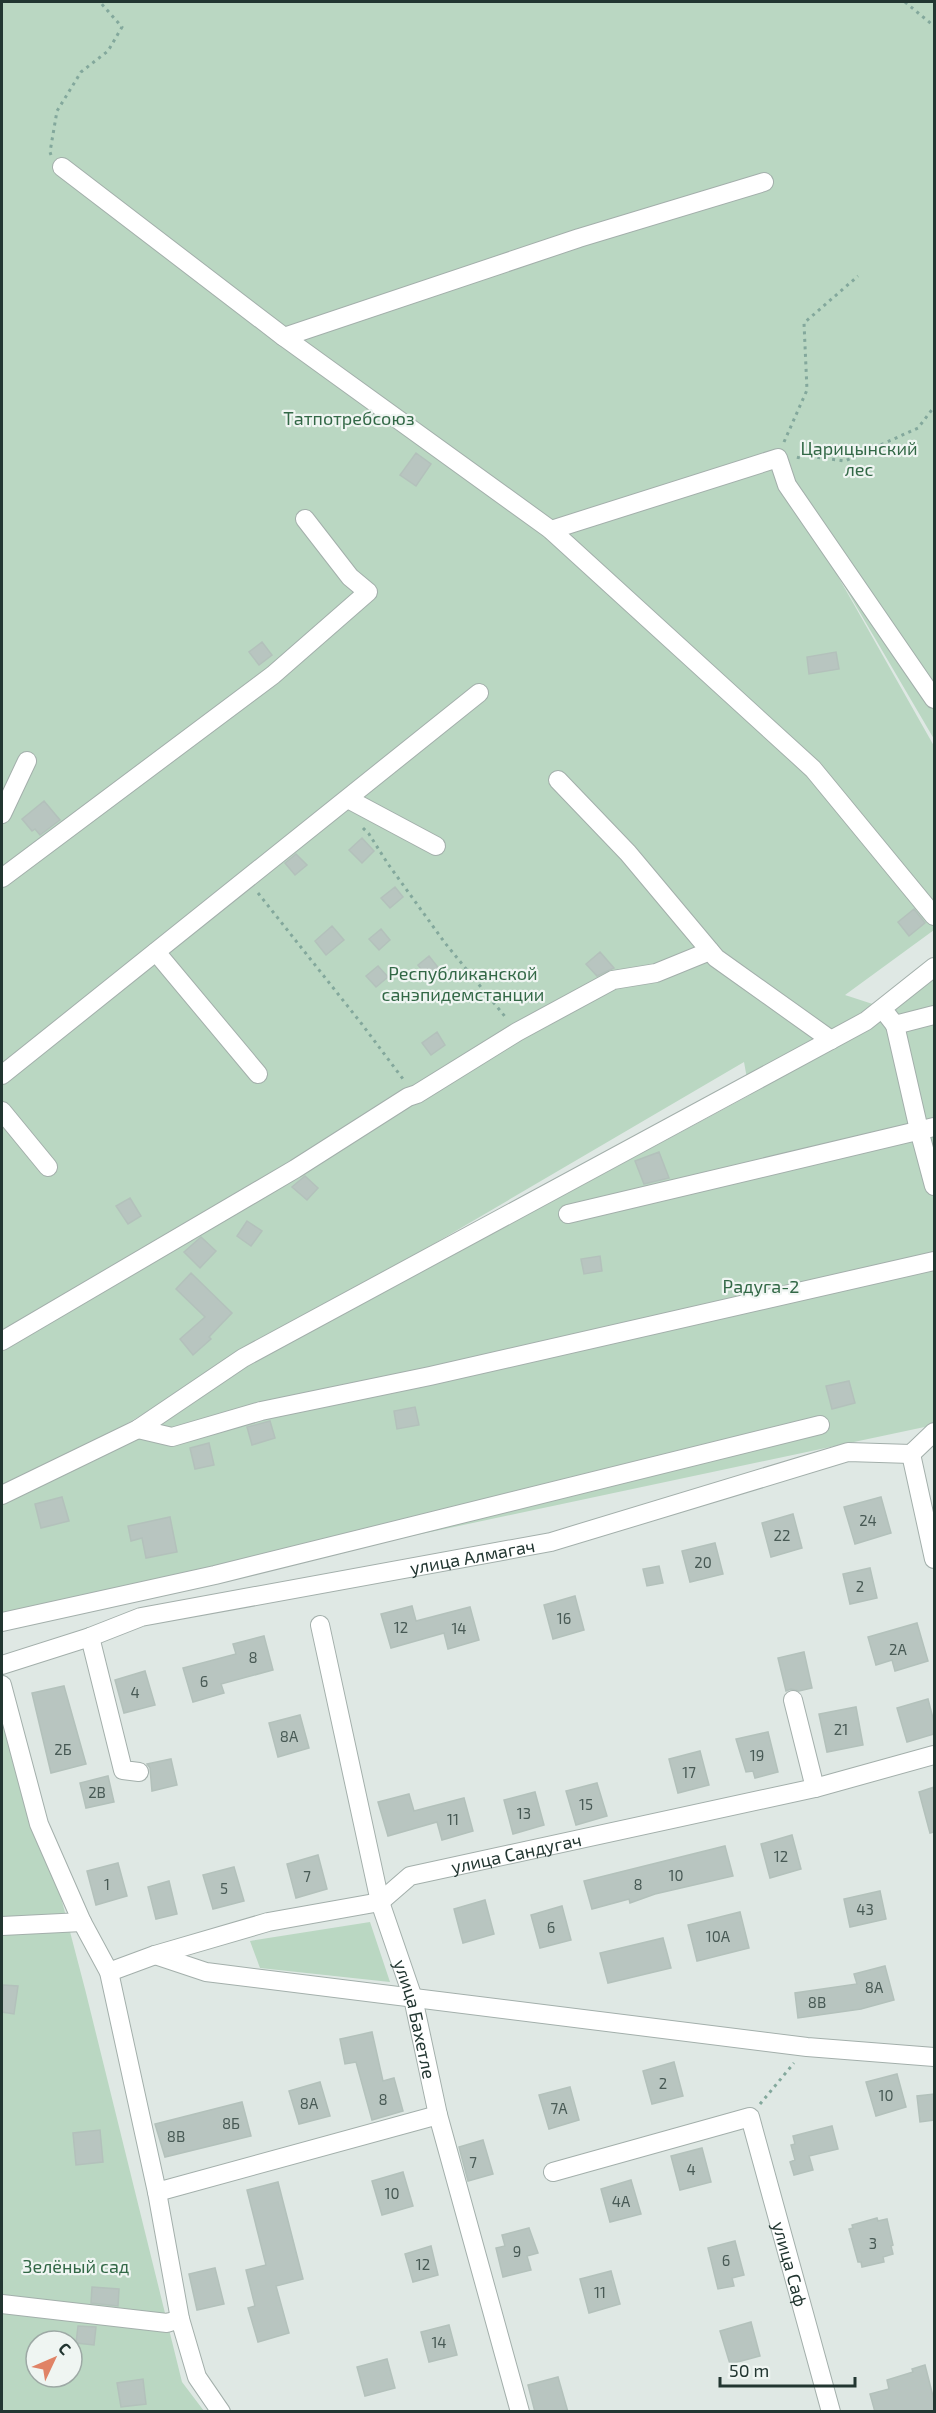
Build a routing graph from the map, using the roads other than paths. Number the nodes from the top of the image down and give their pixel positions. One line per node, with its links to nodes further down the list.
1 (62, 167): 3 (street)
2 (764, 182): 3 (street)
3 (284, 337): 5 (street)
4 (304, 519): 13 (street)
5 (551, 530): 7 (street); 14 (street)
6 (479, 693): 10 (street)
7 (934, 699)
8 (27, 761): 11 (street)
9 (558, 780): 15 (street)
10 (348, 799): 12 (street); 16 (street)
11 (2, 814)
12 (436, 846)
13 (2, 878)
14 (934, 916)
15 (710, 951): 21 (street); 30 (street)
16 (156, 952): 22 (street); 23 (street)
17 (934, 967): 18 (street)
18 (883, 1008): 20 (street); 21 (street)
19 (934, 1015): 20 (street)
20 (895, 1025): 25 (street)
21 (831, 1040): 32 (street)
22 (258, 1074)
23 (2, 1075)
24 (2, 1111): 26 (street)
25 (927, 1129): 27 (street); 28 (street)
26 (48, 1167)
27 (934, 1186)
28 (568, 1214)
29 (934, 1261): 32 (street)
30 (2, 1341)
31 (819, 1425): 37 (street)
32 (138, 1429): 35 (street)
33 (934, 1432): 34 (street)
34 (911, 1454): 36 (street); 39 (street, улица Алмагач)
35 (2, 1495)
36 (934, 1558)
37 (2, 1622)
38 (320, 1625): 47 (street, улица Бахетле)
39 (90, 1637): 40 (street, улица Алмагач); 45 (street)
40 (2, 1665)
41 (2, 1685): 43 (street)
42 (793, 1700): 46 (street)
43 (10, 1748): 48 (street)
44 (934, 1755): 46 (street, улица Сандугач)
45 (139, 1772)
46 (815, 1788): 47 (street, улица Сандугач)
47 (380, 1902): 50 (street); 52 (street, улица Бахетле)
48 (82, 1922): 49 (street); 51 (street)
49 (2, 1926)
50 (155, 1955): 51 (street); 52 (street)
51 (109, 1972): 56 (street)
52 (413, 1998): 53 (street); 54 (street, улица Бахетле)
53 (934, 2058)
54 (438, 2115): 56 (street); 60 (street, улица Бахетле)
55 (552, 2172): 61 (street, улица Саф)
56 (157, 2192): 58 (street)
57 (2, 2304): 58 (street)
58 (180, 2319): 59 (street)
59 (221, 2412)
60 (520, 2412)
61 (831, 2412)

